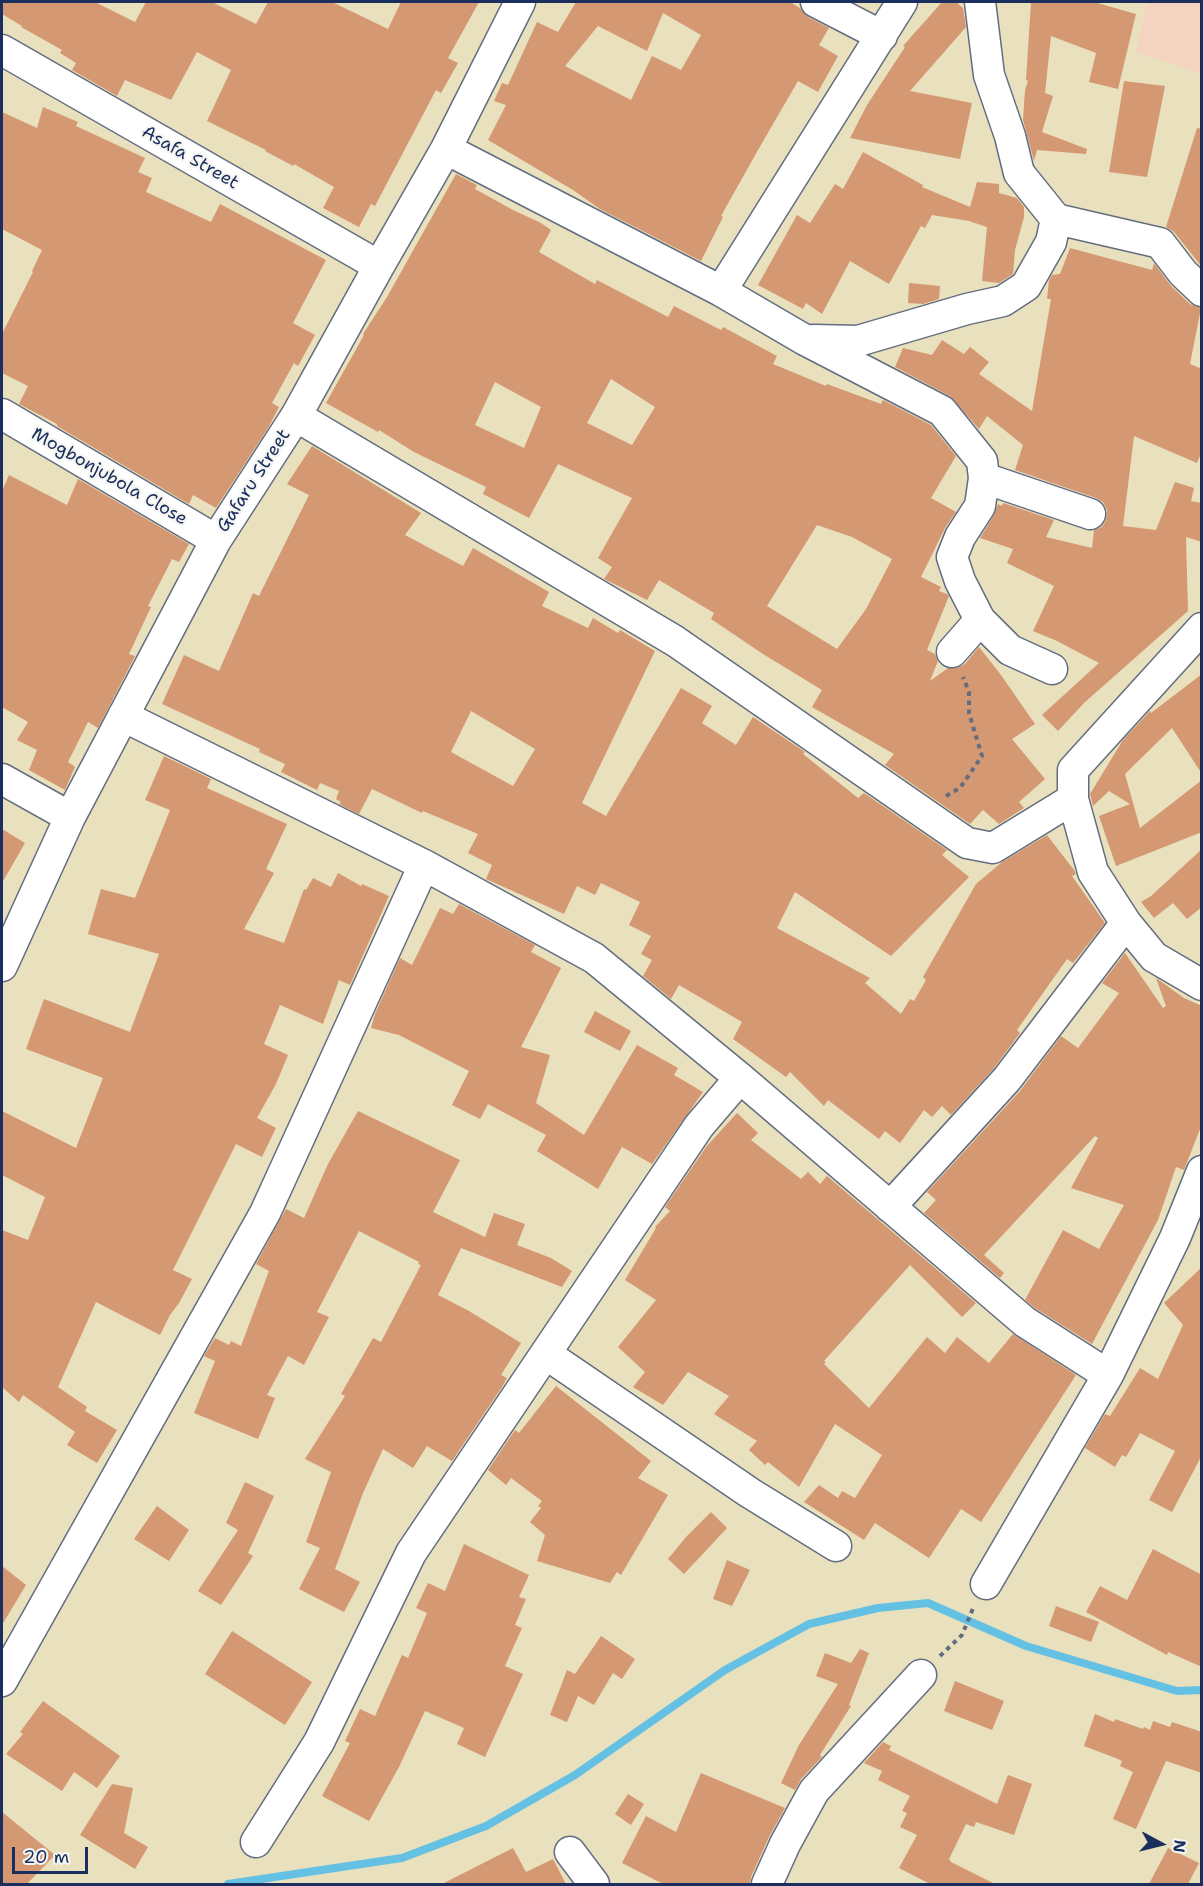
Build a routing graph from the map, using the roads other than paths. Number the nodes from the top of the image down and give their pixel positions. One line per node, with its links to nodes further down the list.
1 (520, 2): 7 (street, Gafaru Street)
2 (816, 2): 5 (street)
3 (902, 2): 5 (street)
4 (980, 2): 8 (street)
5 (882, 36): 10 (street)
6 (2, 50): 9 (street, Asafa Street)
7 (446, 149): 9 (street, Gafaru Street); 10 (street)
8 (1056, 219): 11 (street); 12 (street)
9 (379, 266): 14 (street, Gafaru Street)
10 (721, 291): 12 (street)
11 (1202, 291)
12 (805, 340): 15 (street)
13 (2, 414): 17 (street, Mogbonjubola Close)
14 (296, 416): 17 (street, Gafaru Street); 24 (street)
15 (984, 478): 16 (street); 18 (street)
16 (1090, 514)
17 (216, 540): 22 (street, Gafaru Street)
18 (980, 620): 20 (street); 21 (street)
19 (1202, 628): 24 (street)
20 (952, 652)
21 (1052, 669)
22 (123, 716): 25 (street, Gafaru Street); 26 (street)
23 (2, 779): 25 (street)
24 (1073, 799): 27 (street)
25 (70, 817): 28 (street, Gafaru Street)
26 (424, 865): 30 (street); 38 (street)
27 (1126, 923): 29 (street); 32 (street)
28 (2, 966)
29 (1202, 985)
30 (740, 1078): 32 (street); 33 (street)
31 (1202, 1171): 34 (street)
32 (890, 1207): 34 (street)
33 (546, 1354): 35 (street); 39 (street)
34 (1107, 1375): 36 (street)
35 (836, 1546)
36 (979, 1597)
37 (921, 1676): 42 (street)
38 (2, 1681)
39 (256, 1842)
40 (570, 1852): 41 (street)
41 (594, 1884)
42 (767, 1884)

